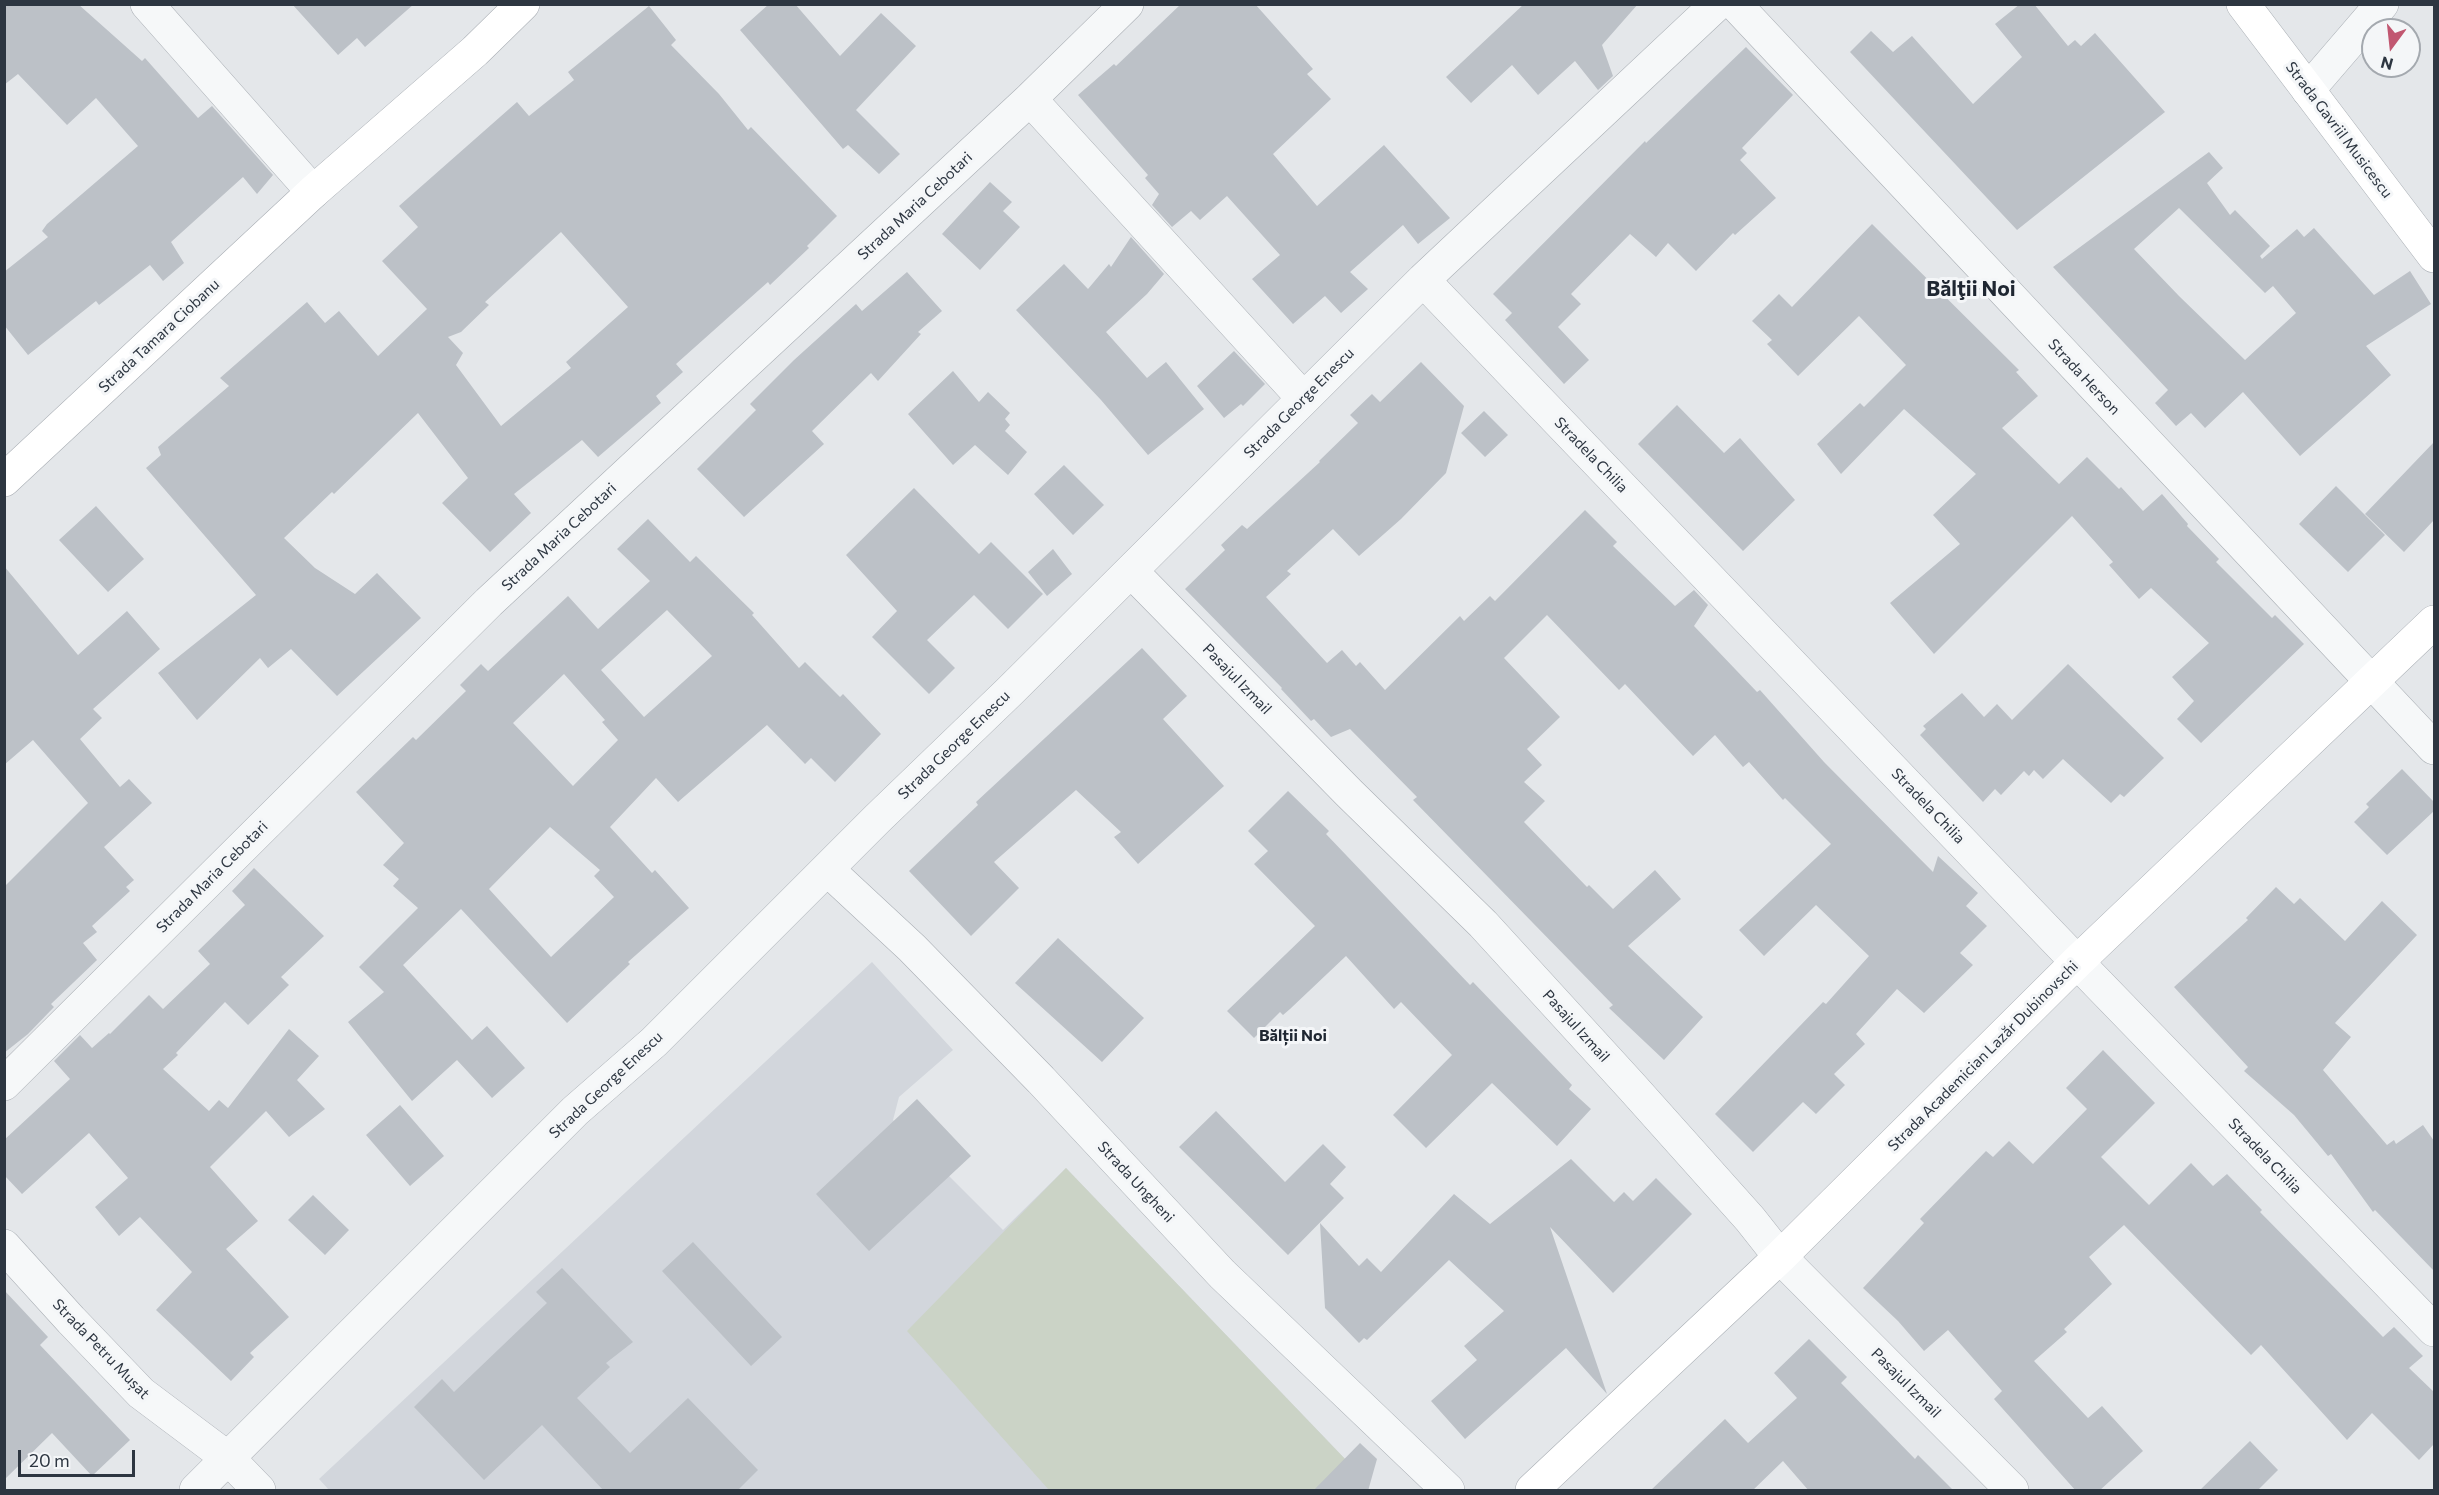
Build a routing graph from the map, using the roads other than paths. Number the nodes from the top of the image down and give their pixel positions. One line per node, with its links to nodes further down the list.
1 (147, 4): 10 (street)
2 (523, 4): 10 (street, Strada Tamara Ciobanu)
3 (1127, 4): 9 (street, Strada Maria Cebotari)
4 (1717, 4): 12 (street, Strada George Enescu)
5 (1735, 4): 17 (street, Strada Herson)
6 (2243, 4): 8 (street, Strada Gavriil Musicescu)
7 (2382, 4): 8 (street)
8 (2308, 90): 11 (street, Strada Gavriil Musicescu)
9 (1030, 99): 13 (street); 21 (street, Strada Maria Cebotari)
10 (313, 192): 14 (street, Strada Tamara Ciobanu)
11 (2434, 256)
12 (1423, 280): 13 (street, Strada George Enescu); 20 (street, Stradela Chilia)
13 (1303, 398): 15 (street, Strada George Enescu)
14 (4, 480)
15 (1131, 571): 19 (street, Strada George Enescu); 23 (street, Pasajul Izmail)
16 (2434, 622): 17 (street, Strada Academician Lazăr Dubinovschi)
17 (2370, 682): 18 (street, Strada Herson); 20 (street, Strada Academician Lazăr Dubinovschi)
18 (2434, 748)
19 (828, 870): 25 (street, Strada George Enescu); 28 (street, Strada Ungheni)
20 (2077, 962): 23 (street, Strada Academician Lazăr Dubinovschi); 24 (street, Stradela Chilia)
21 (4, 1084)
22 (4, 1246): 25 (street, Strada Petru Mușat)
23 (1780, 1257): 29 (street, Strada Academician Lazăr Dubinovschi); 30 (street, Pasajul Izmail)
24 (2434, 1330)
25 (229, 1459): 26 (street, Strada George Enescu); 27 (street, Strada Petru Mușat)
26 (196, 1491)
27 (259, 1491)
28 (1448, 1491)
29 (1532, 1491)
30 (2012, 1491)

